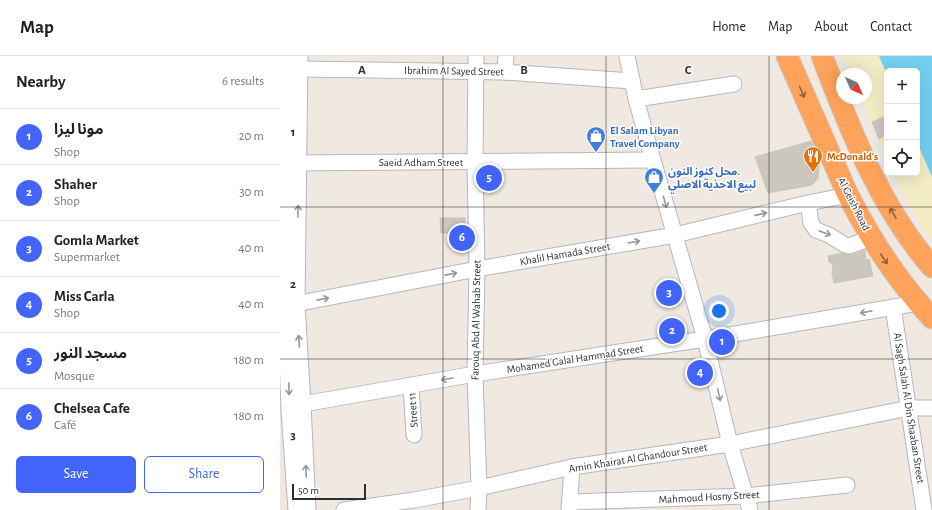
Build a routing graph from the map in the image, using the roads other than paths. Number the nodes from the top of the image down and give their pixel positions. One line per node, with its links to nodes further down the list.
1 (286, 56): 7 (street)
2 (476, 56): 8 (street, Farouq Abd Al Wahab Street)
3 (506, 56): 9 (street)
4 (627, 56): 10 (street)
5 (788, 56): 16 (highway, Al Geish Road, one-way to 16)
6 (822, 56): 21 (highway, one-way to 6)
7 (293, 71): 8 (street, Ibrahim Al Sayed Street); 15 (street)
8 (476, 71): 9 (street, Ibrahim Al Sayed Street); 14 (street, Farouq Abd Al Wahab Street)
9 (505, 72): 10 (street, Ibrahim Al Sayed Street)
10 (632, 81): 12 (street)
11 (734, 84): 12 (street)
12 (636, 99): 13 (street)
13 (653, 160): 14 (street, Saeid Adham Street); 19 (street, one-way to 19)
14 (475, 162): 15 (street, Saeid Adham Street); 22 (street, Farouq Abd Al Wahab Street)
15 (292, 163): 18 (street); 24 (street, one-way to 15)
16 (848, 195): 17 (street, Khalil Hamada Street); 20 (highway, Al Geish Road)
17 (808, 202): 19 (street, Khalil Hamada Street, one-way to 17); 20 (street, one-way to 20)
18 (282, 207): 24 (street)
19 (674, 235): 22 (street, Khalil Hamada Street, one-way to 19); 27 (street)
20 (871, 238): 23 (highway, Al Geish Road, one-way to 23)
21 (932, 267)
22 (477, 269): 24 (street, Khalil Hamada Street, one-way to 22); 28 (street, Farouq Abd Al Wahab Street)
23 (918, 303): 25 (street, Mohamed Galal Hammad Street); 26 (highway, Al Geish Road)
24 (287, 306): 30 (street, one-way to 24); 33 (street, one-way to 33)
25 (893, 307): 27 (street, Mohamed Galal Hammad Street, one-way to 27); 31 (street, Al Sagh Salah Al Din Shaaban Street)
26 (932, 318)
27 (705, 339): 28 (street, Mohamed Galal Hammad Street); 35 (street, one-way to 35)
28 (475, 374): 29 (street, Mohamed Galal Hammad Street, one-way to 29); 38 (street, Farouq Abd Al Wahab Street)
29 (411, 385): 30 (street, Mohamed Galal Hammad Street); 34 (street, Street 11)
30 (303, 404): 43 (street, one-way to 30)
31 (909, 408): 32 (street, Amin Khairat Al Ghandour Street); 35 (street, Amin Khairat Al Ghandour Street); 46 (street, Al Sagh Salah Al Din Shaaban Street)
32 (932, 408)
33 (285, 412): 42 (street)
34 (414, 434)
35 (730, 444): 36 (street, Amin Khairat Al Ghandour Street); 39 (street)
36 (572, 467): 38 (street, Amin Khairat Al Ghandour Street); 41 (street)
37 (847, 485): 39 (street, Mahmoud Hosny Street)
38 (479, 488): 40 (street, Amin Khairat Al Ghandour Street); 45 (street, Farouq Abd Al Wahab Street)
39 (748, 503): 41 (street, Mahmoud Hosny Street)
40 (415, 505): 44 (street, Amin Khairat Al Ghandour Street)
41 (570, 506)
42 (296, 510)
43 (308, 510)
44 (344, 510)
45 (478, 510)
46 (924, 510)

